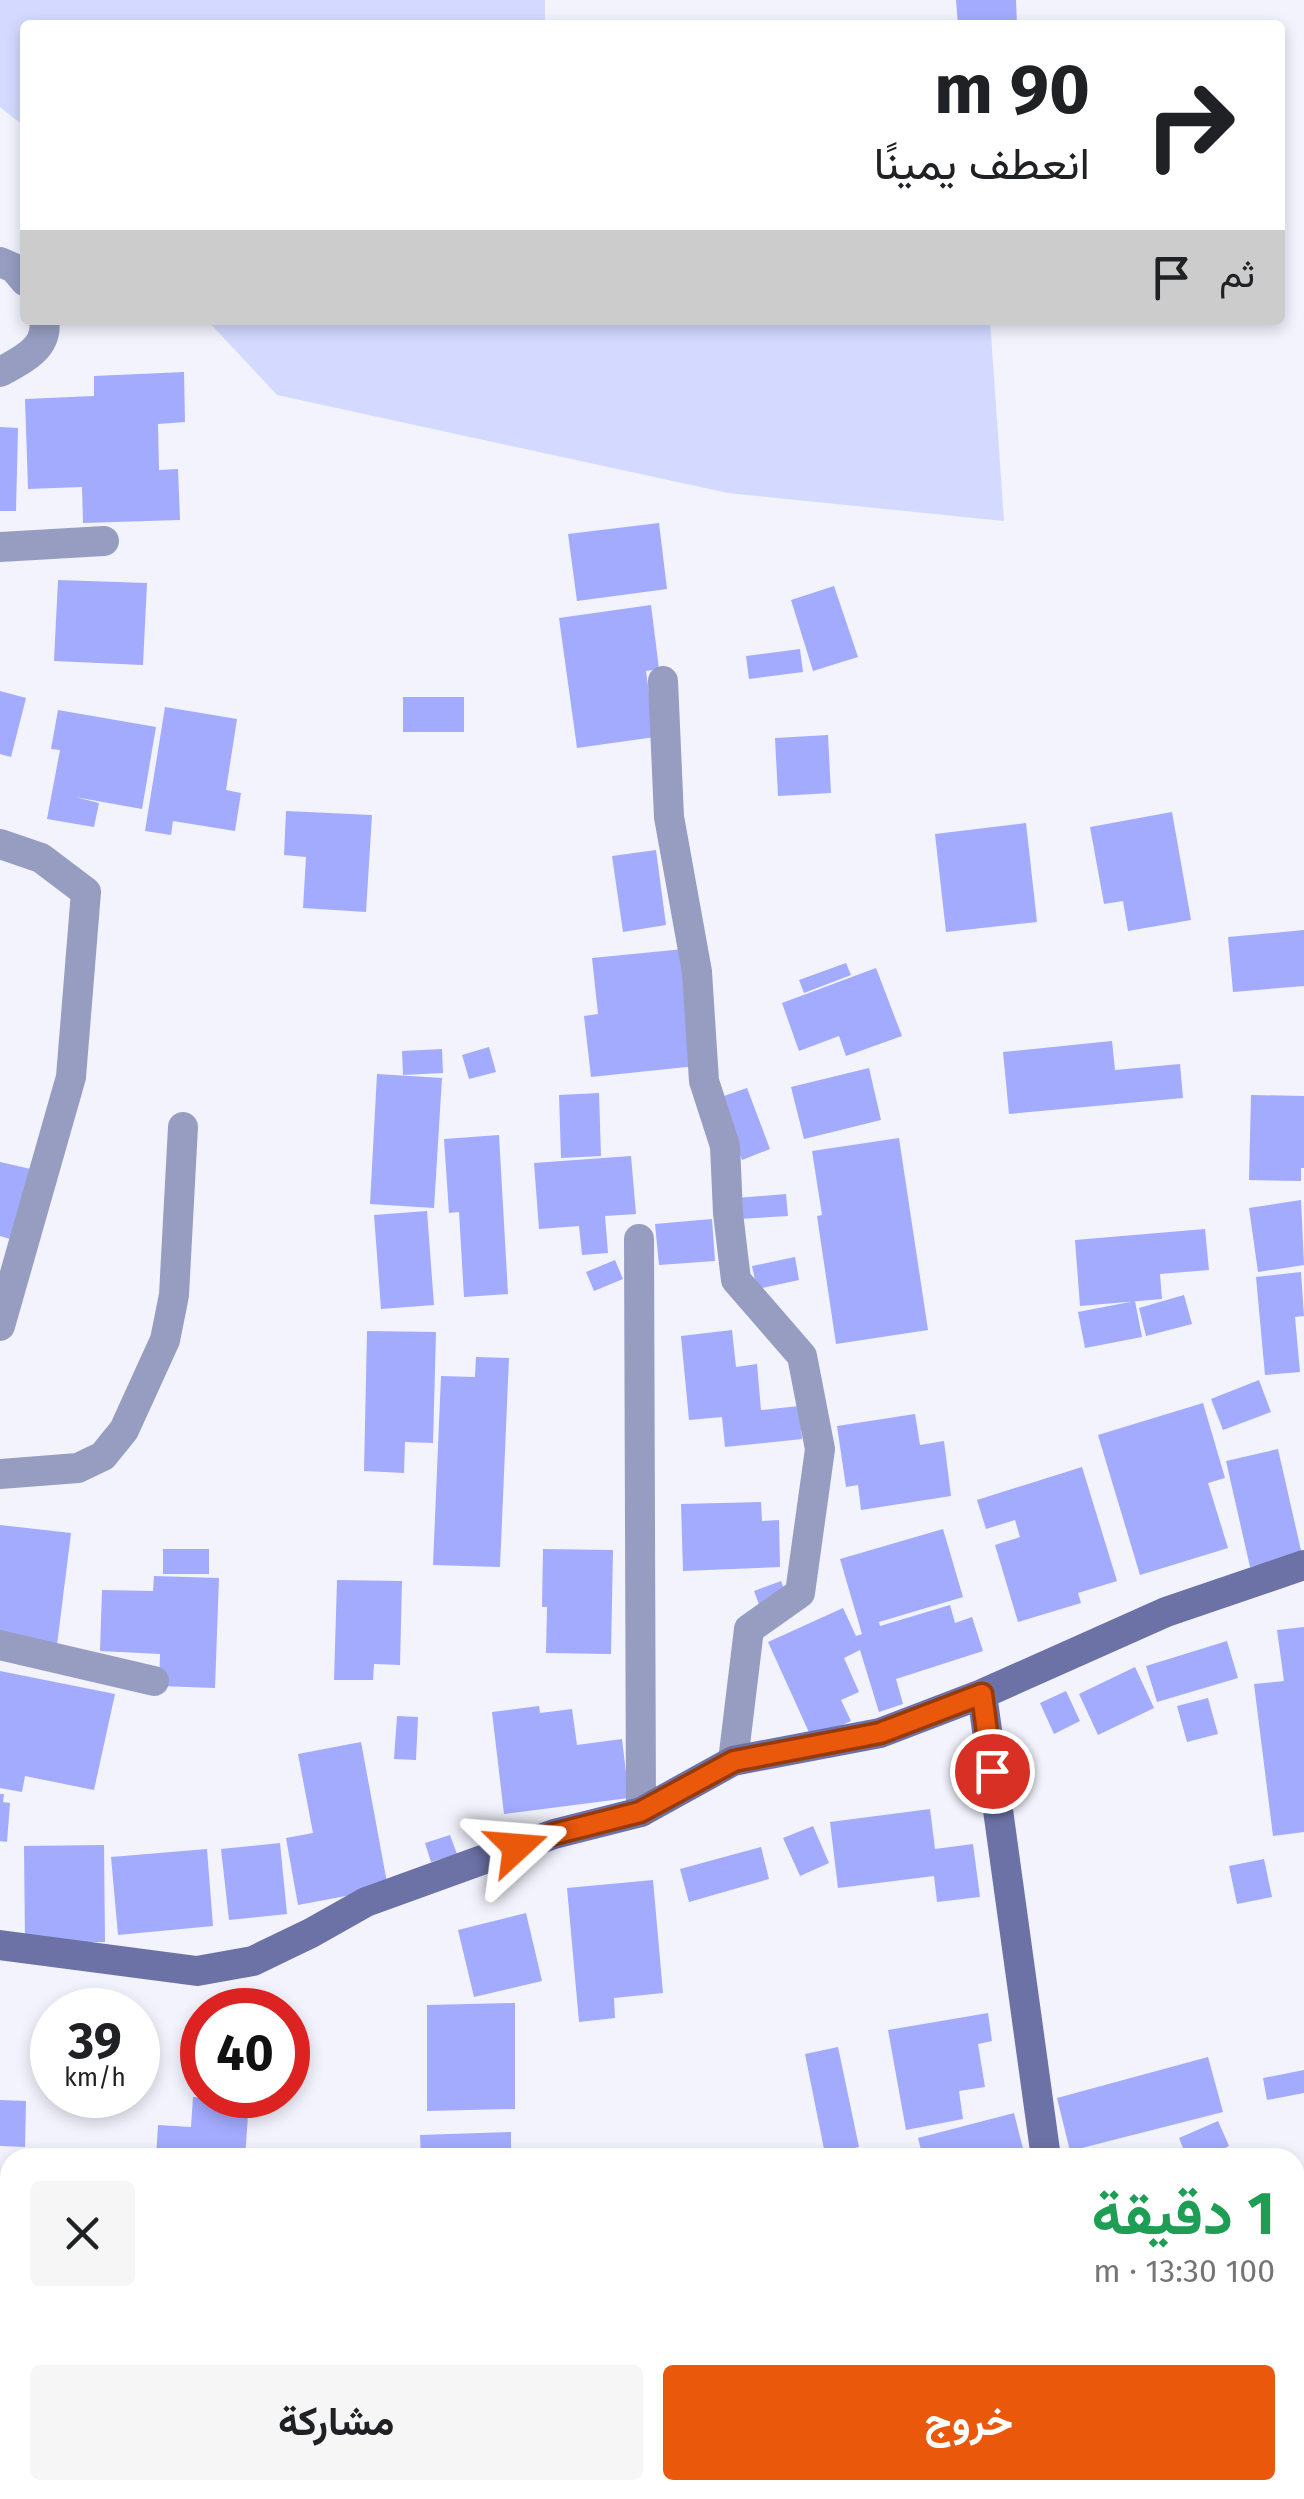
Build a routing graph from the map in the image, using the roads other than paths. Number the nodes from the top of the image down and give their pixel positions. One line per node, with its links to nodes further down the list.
1 (45, 325): 2 (street)
2 (0, 372)
3 (104, 541): 4 (street)
4 (0, 547)
5 (663, 681): 16 (street)
6 (0, 844): 9 (street)
7 (182, 1127): 11 (street)
8 (640, 1239): 17 (street)
9 (9, 1262): 10 (street)
10 (0, 1326)
11 (0, 1474)
12 (1304, 1565): 15 (street)
13 (0, 1645): 14 (street)
14 (154, 1681)
15 (982, 1694): 16 (street); 19 (street)
16 (734, 1761): 17 (street)
17 (640, 1812): 18 (street)
18 (0, 1946)
19 (1045, 2148)

